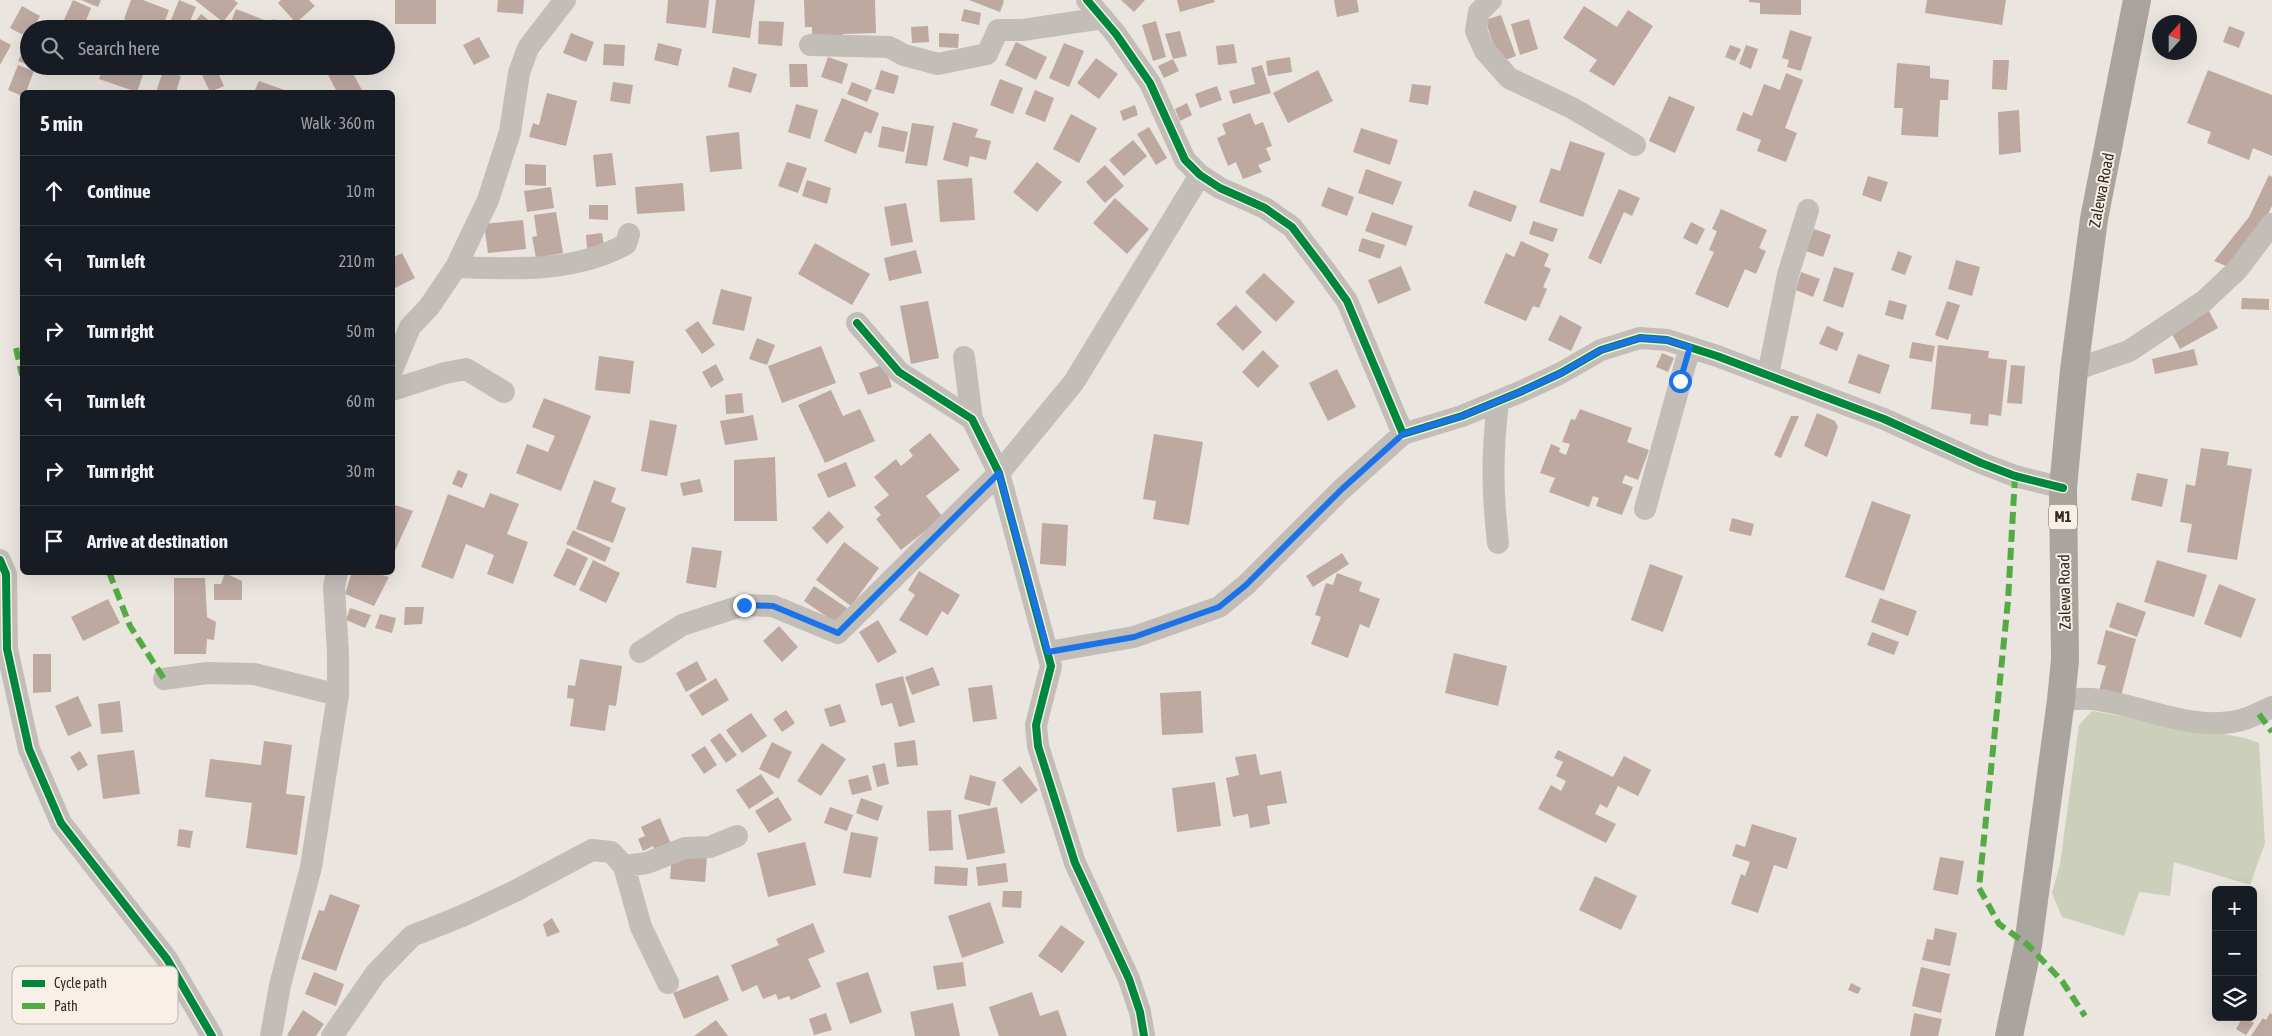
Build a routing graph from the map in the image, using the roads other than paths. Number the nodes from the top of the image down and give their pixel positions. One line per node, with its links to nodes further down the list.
1 (565, 0): 12 (street)
2 (1087, 0): 5 (street)
3 (1491, 0): 7 (street)
4 (2138, 0): 17 (highway, Zalewa Road / M1)
5 (1103, 18): 6 (street); 8 (street)
6 (810, 45)
7 (1635, 144)
8 (1200, 175): 23 (street); 24 (street)
9 (1808, 210): 18 (street)
10 (2271, 228): 17 (street)
11 (629, 234): 12 (street)
12 (456, 267): 16 (street)
13 (857, 322): 22 (street)
14 (1690, 347): 18 (street); 21 (street); 26 (street)
15 (964, 357): 22 (street)
16 (395, 363)
17 (2074, 370): 25 (highway, Zalewa Road / M1)
18 (1768, 375): 25 (street)
19 (395, 389): 20 (street)
20 (504, 392)
21 (1498, 402): 23 (street); 27 (street)
22 (972, 419): 24 (street)
23 (1403, 434): 31 (street)
24 (999, 473): 30 (street); 31 (street)
25 (2063, 488): 34 (highway, Zalewa Road / M1)
26 (1645, 509)
27 (1498, 543)
28 (0, 560): 38 (street)
29 (336, 575): 33 (street)
30 (640, 652)
31 (1048, 652): 44 (street)
32 (164, 679): 33 (street)
33 (338, 695): 42 (street)
34 (2061, 700): 35 (street); 45 (highway, Zalewa Road / M1)
35 (2272, 707)
36 (737, 836): 37 (street)
37 (624, 866): 40 (street); 43 (street)
38 (171, 966)
39 (178, 978): 41 (street)
40 (668, 983)
41 (212, 1036)
42 (271, 1036)
43 (332, 1036)
44 (1144, 1036)
45 (2009, 1036)

